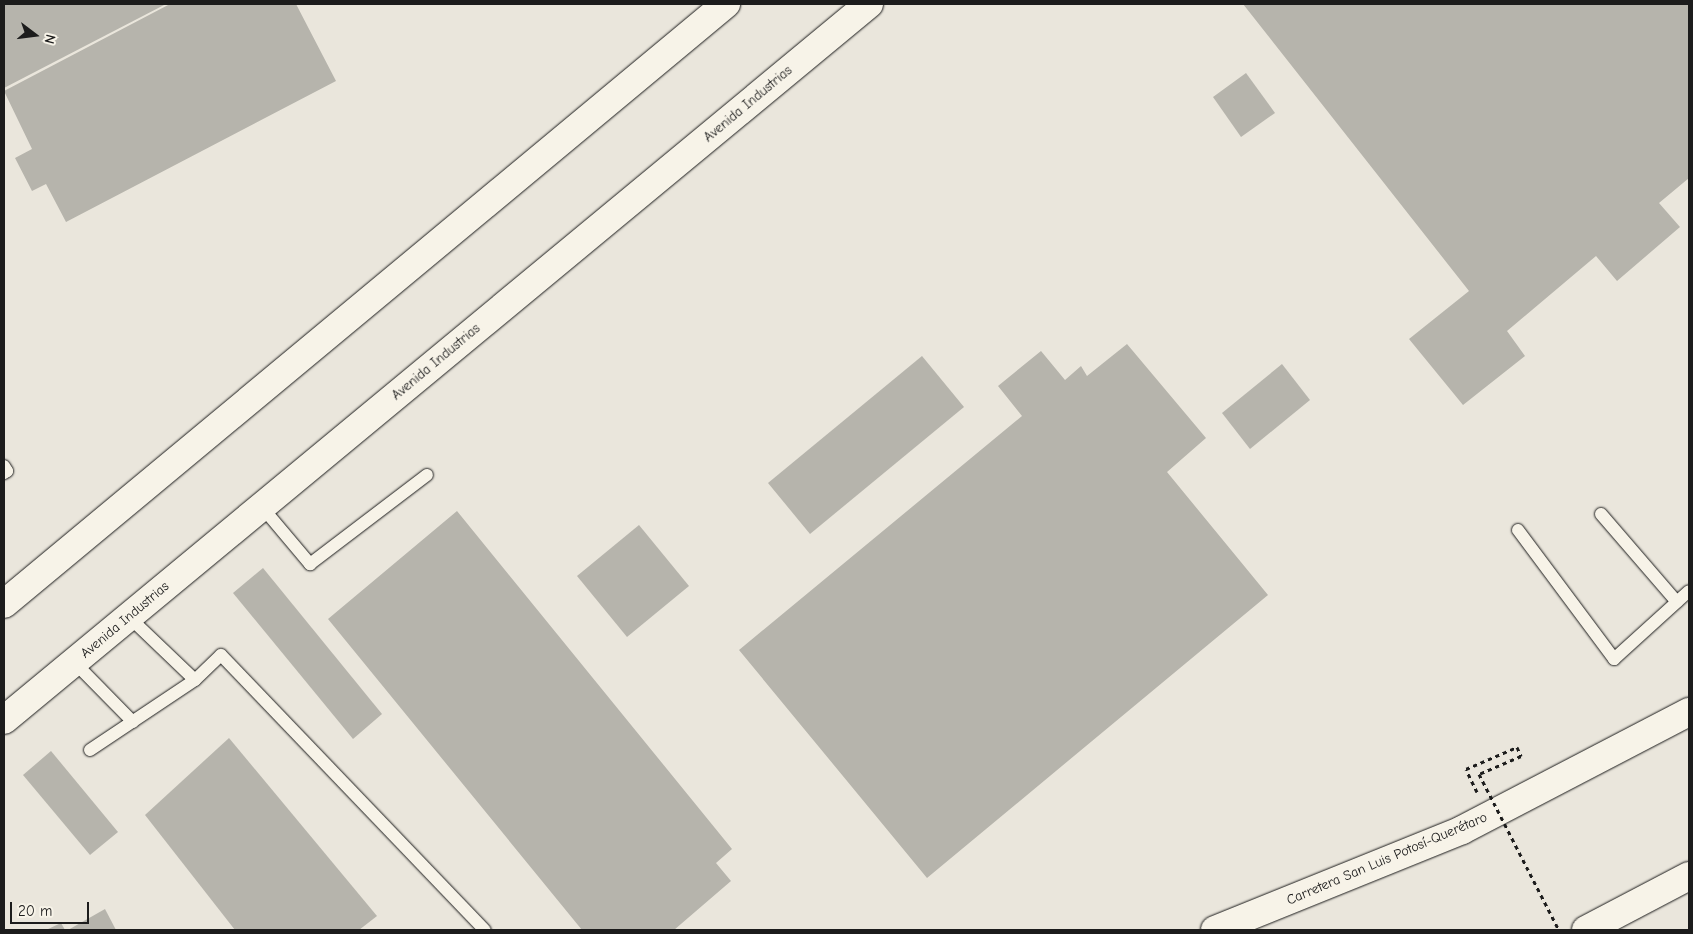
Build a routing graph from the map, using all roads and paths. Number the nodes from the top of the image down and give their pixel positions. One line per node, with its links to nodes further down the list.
1 (726, 4): 11 (main road)
2 (869, 4): 6 (main road, Avenida Industrias)
3 (4, 466): 4 (lane)
4 (4, 472)
5 (427, 475): 6 (lane)
6 (262, 507): 12 (main road, Avenida Industrias)
7 (1601, 514): 10 (lane)
8 (1518, 530): 10 (lane)
9 (1689, 591): 10 (lane)
10 (1677, 602)
11 (4, 604)
12 (129, 617): 13 (main road, Avenida Industrias); 14 (lane)
13 (74, 662): 16 (main road, Avenida Industrias); 17 (lane)
14 (194, 680): 17 (lane); 21 (lane)
15 (1689, 712): 22 (main road, Carretera San Luis Potosí-Querétaro)
16 (4, 720)
17 (133, 722): 18 (lane)
18 (90, 750)
19 (1466, 769): 23 (path, bridge)
20 (1689, 876): 24 (main road)
21 (485, 930)
22 (1215, 930)
23 (1559, 930)
24 (1586, 930)

